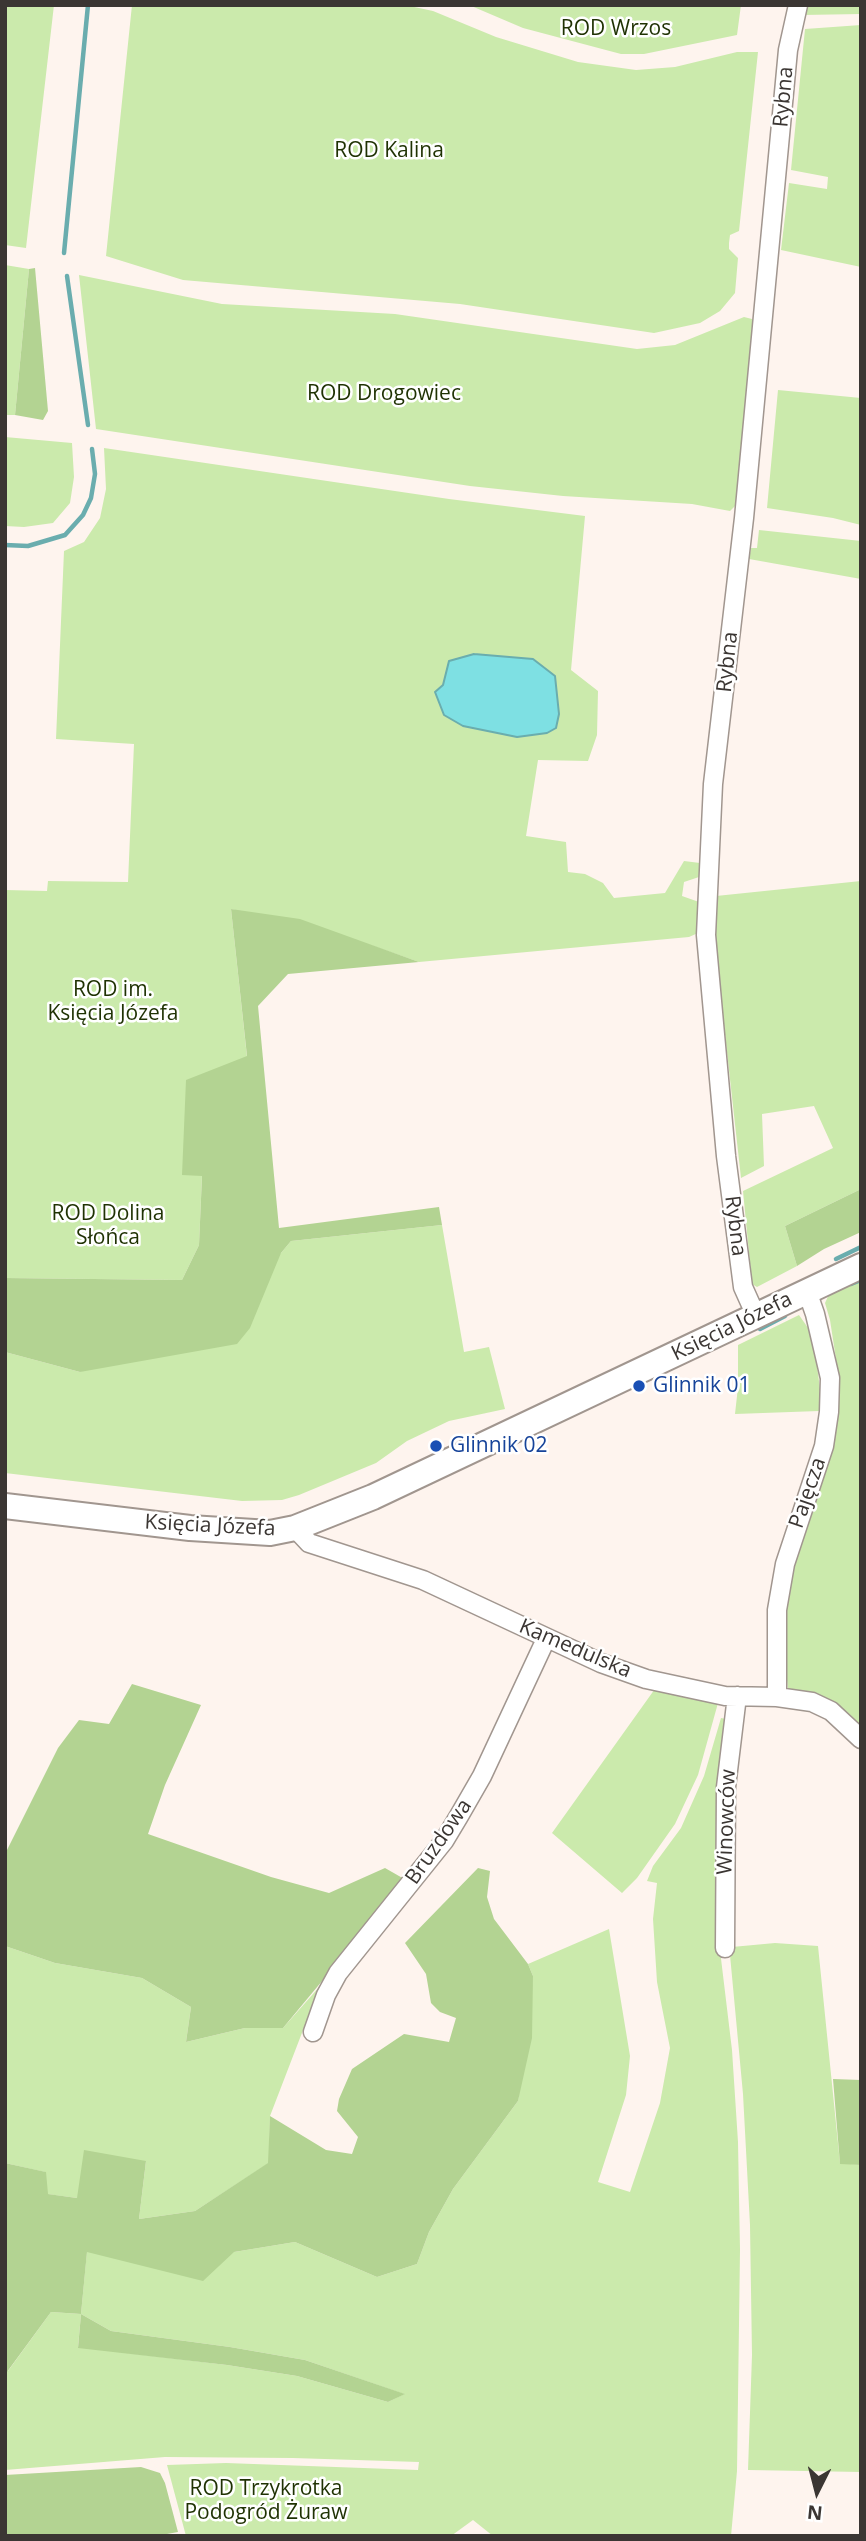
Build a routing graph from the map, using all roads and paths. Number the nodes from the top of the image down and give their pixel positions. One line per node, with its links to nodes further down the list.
1 (798, 5): 4 (street, Rybna)
2 (861, 1266): 3 (main road, Księcia Józefa)
3 (807, 1291): 4 (main road, Księcia Józefa); 9 (street, Pajęcza)
4 (755, 1316): 6 (main road, Księcia Józefa)
5 (5, 1506): 6 (main road, Księcia Józefa)
6 (295, 1528): 7 (street, Kamedulska)
7 (546, 1639): 8 (street, Kamedulska); 12 (street, Bruzdowa)
8 (737, 1696): 9 (street, Kamedulska); 11 (street, Winowców)
9 (777, 1697): 10 (street, Kamedulska)
10 (855, 1734)
11 (725, 1948)
12 (313, 2032)

